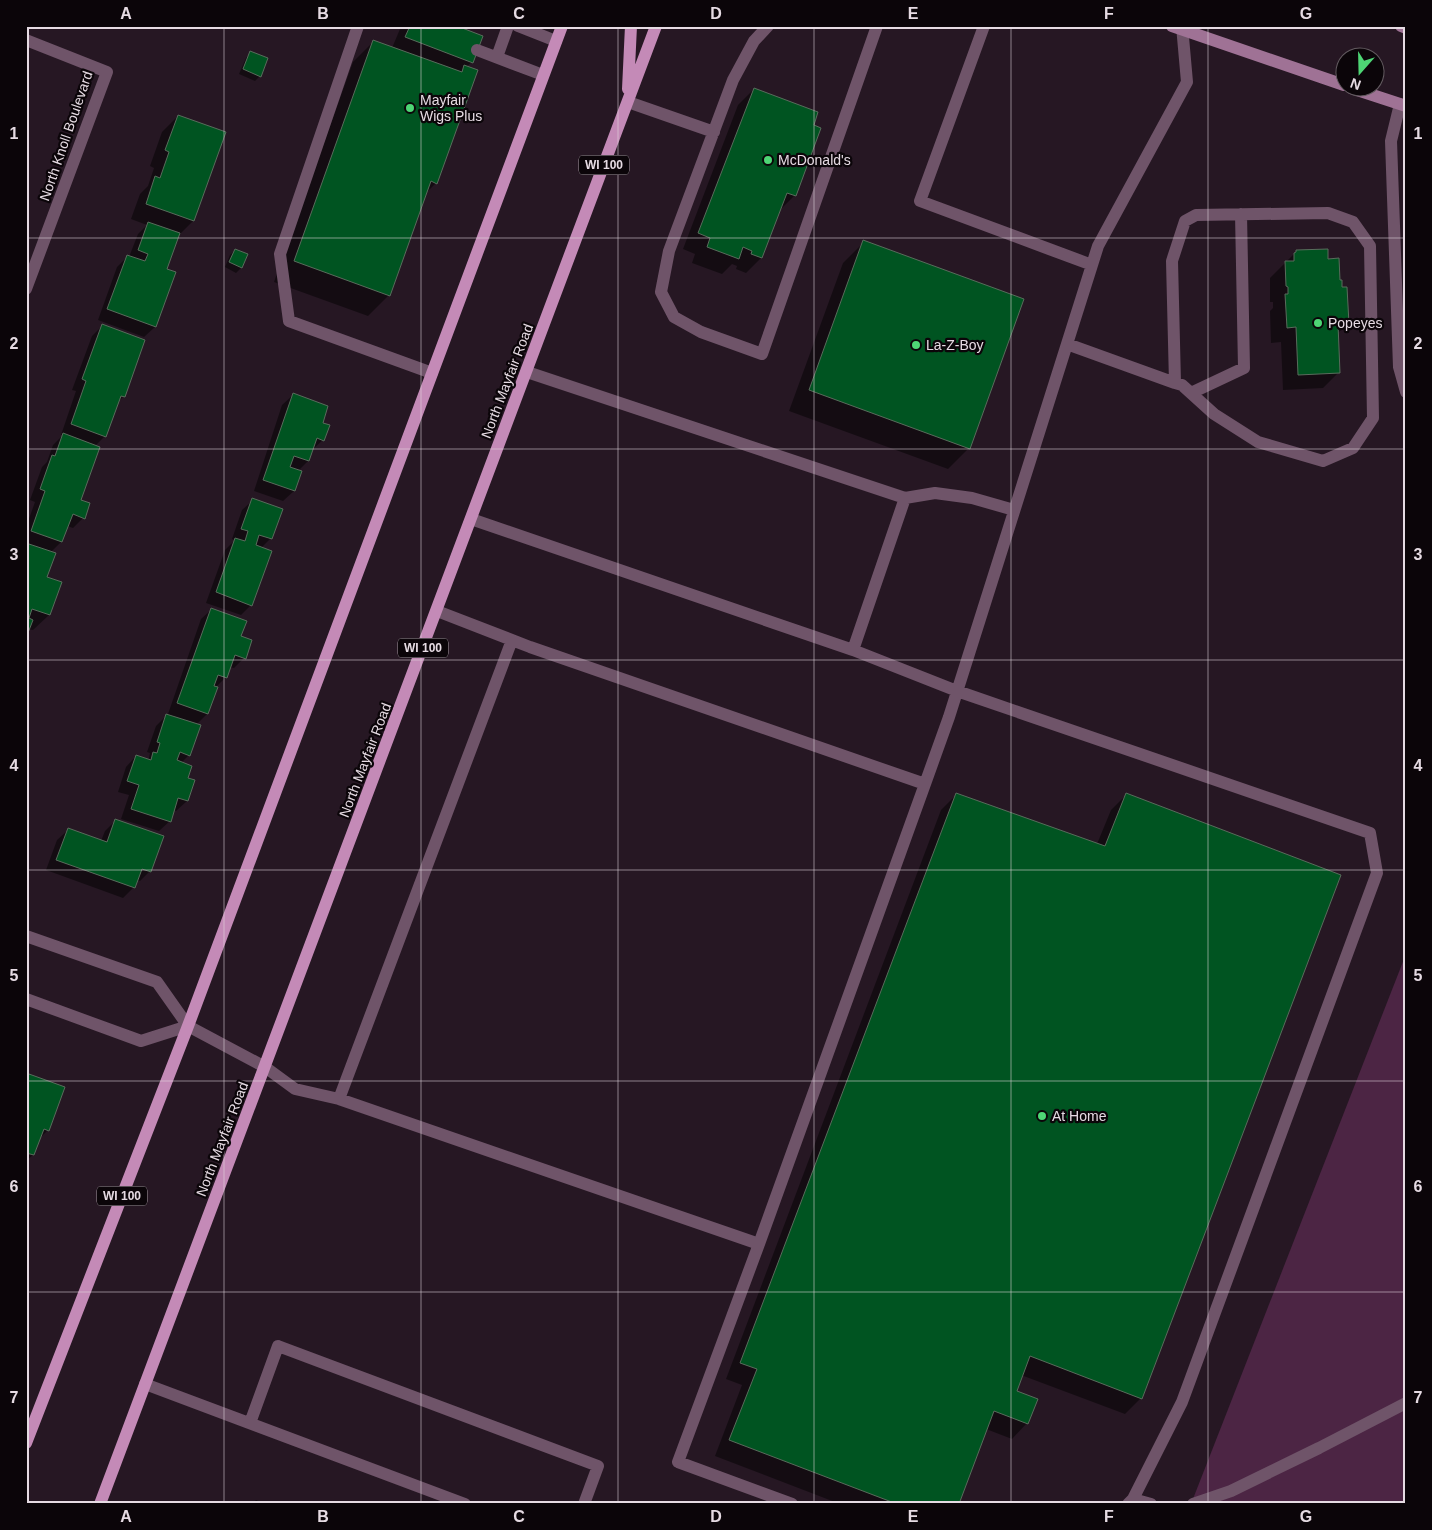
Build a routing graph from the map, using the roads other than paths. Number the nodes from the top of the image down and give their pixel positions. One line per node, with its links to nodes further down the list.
1 (358, 26): 28 (street)
2 (508, 26): 16 (street)
3 (518, 26): 14 (street)
4 (562, 26): 14 (main road, WI 100)
5 (631, 26): 20 (main road)
6 (656, 26): 20 (main road, North Mayfair Road / WI 100)
7 (768, 26): 22 (street)
8 (877, 26): 22 (street)
9 (984, 26): 24 (street)
10 (1401, 26): 12 (main road)
11 (1179, 27): 18 (main road); 24 (street)
12 (1406, 28)
13 (26, 40): 25 (street, North Knoll Boulevard)
14 (556, 40): 17 (main road, WI 100)
15 (477, 50): 16 (street)
16 (497, 58): 17 (street)
17 (544, 75): 28 (main road, WI 100)
18 (1334, 81)
19 (1382, 98): 21 (main road)
20 (628, 102): 22 (street); 27 (main road, North Mayfair Road / WI 100)
21 (1403, 105): 30 (street)
22 (714, 132)
23 (1241, 214): 29 (street); 31 (street); 31 (street)
24 (1092, 265): 26 (street)
25 (26, 289)
26 (1067, 344): 29 (street); 33 (street)
27 (527, 372): 32 (street); 34 (main road, North Mayfair Road / WI 100)
28 (432, 373): 42 (main road, WI 100)
29 (1175, 383): 31 (street)
30 (1406, 392)
31 (1191, 393)
32 (904, 498): 33 (street); 37 (street)
33 (1014, 510): 38 (street)
34 (471, 519): 35 (main road, North Mayfair Road / WI 100); 37 (street)
35 (437, 611): 36 (street); 43 (main road, North Mayfair Road / WI 100)
36 (512, 640): 39 (street); 44 (street)
37 (854, 650): 38 (street)
38 (957, 691): 39 (street); 50 (street)
39 (924, 784): 45 (street)
40 (26, 936): 42 (street)
41 (26, 999): 42 (street)
42 (188, 1026): 43 (street); 49 (main road, WI 100)
43 (265, 1067): 44 (street); 46 (main road, North Mayfair Road / WI 100)
44 (338, 1099): 45 (street)
45 (759, 1244): 54 (street)
46 (145, 1384): 48 (street); 51 (main road, North Mayfair Road / WI 100)
47 (1406, 1403): 56 (street)
48 (250, 1423): 52 (street); 53 (street)
49 (26, 1443)
50 (1131, 1501): 55 (street)
51 (100, 1504)
52 (465, 1504)
53 (584, 1504)
54 (792, 1504)
55 (1151, 1504)
56 (1193, 1504)

